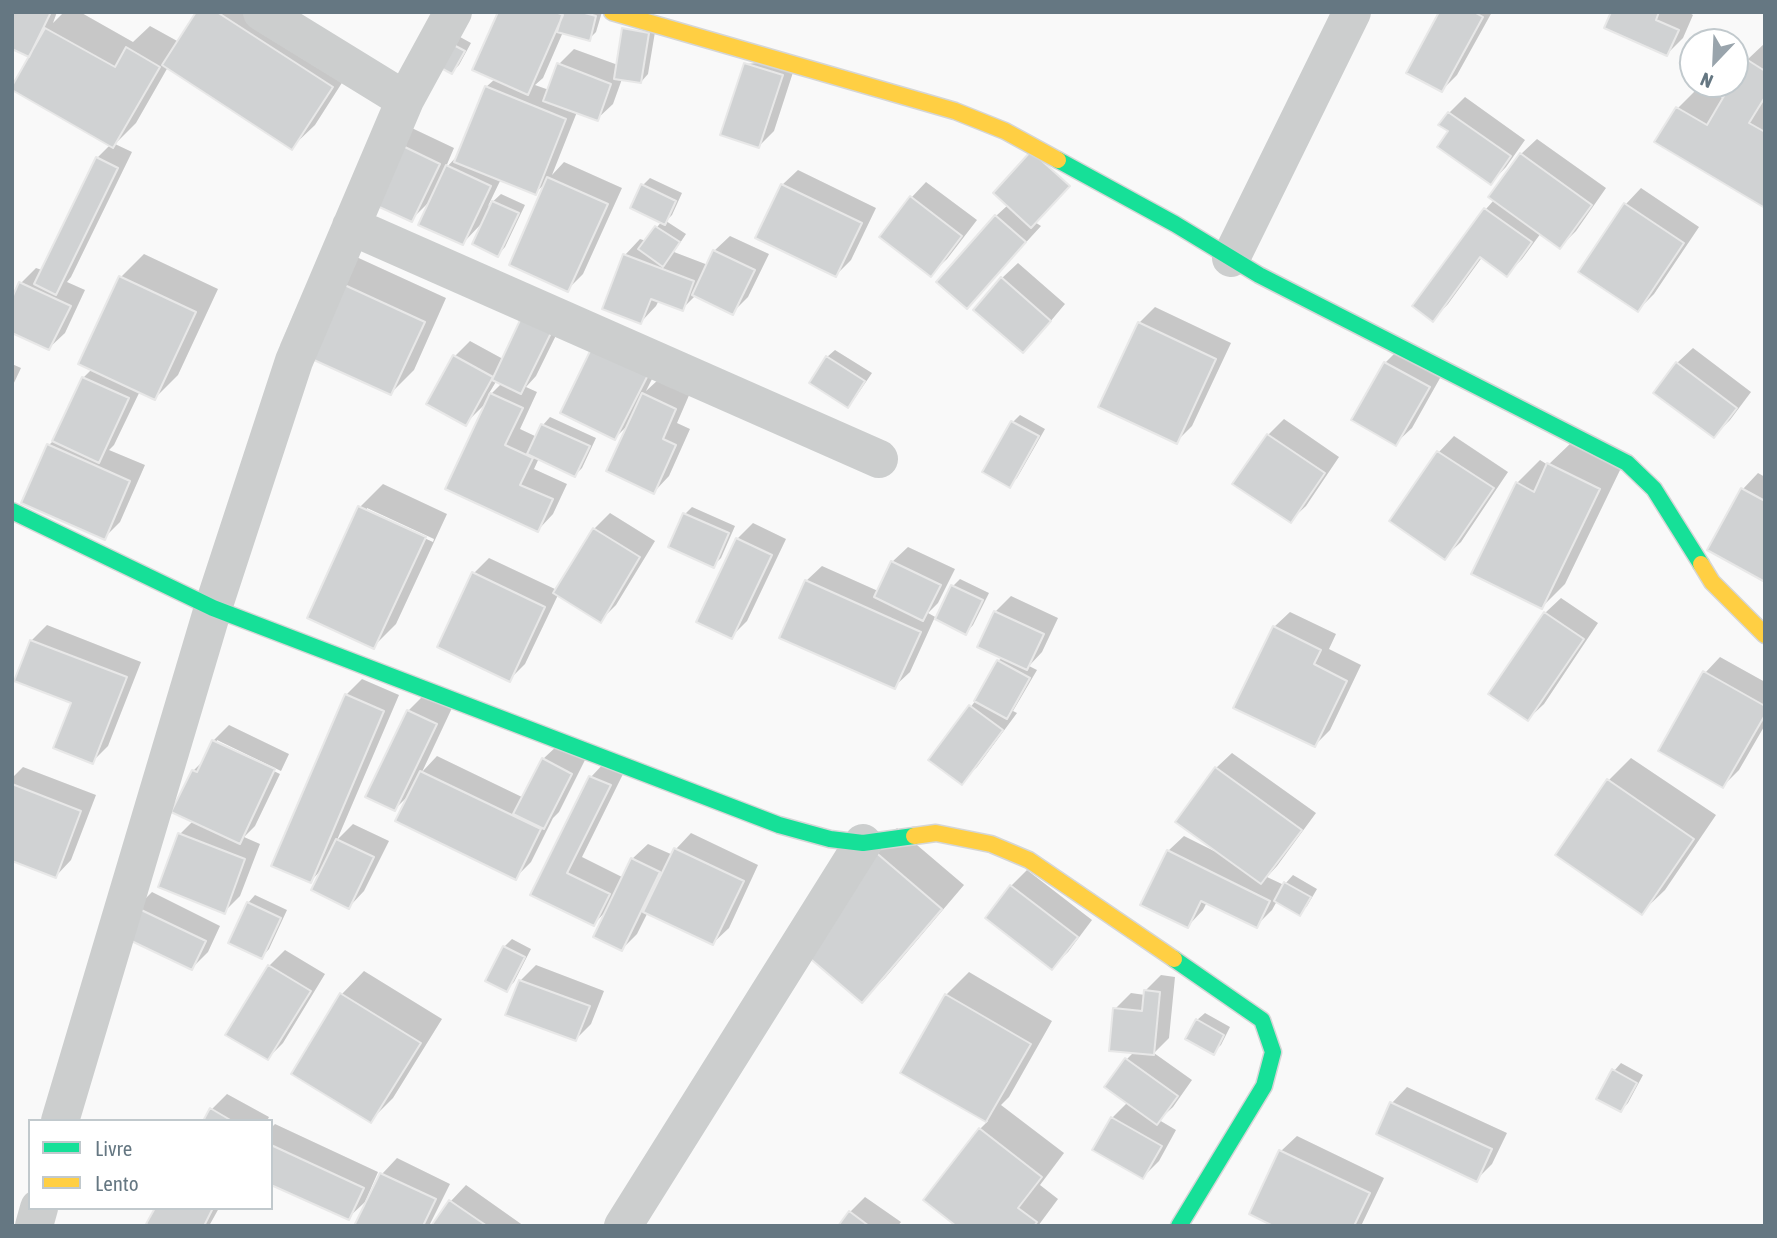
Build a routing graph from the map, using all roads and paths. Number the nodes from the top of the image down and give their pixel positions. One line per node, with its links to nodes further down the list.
1 (262, 12): 5 (street)
2 (453, 12): 5 (street)
3 (612, 12): 7 (street)
4 (1352, 12): 7 (street)
5 (405, 100): 6 (street)
6 (351, 226): 8 (street); 10 (street)
7 (1231, 258): 11 (street)
8 (879, 459)
9 (12, 511): 10 (street)
10 (213, 608): 12 (street); 13 (street)
11 (1765, 635)
12 (863, 843): 14 (street); 15 (street)
13 (61, 1119)
14 (623, 1226)
15 (1179, 1226)

